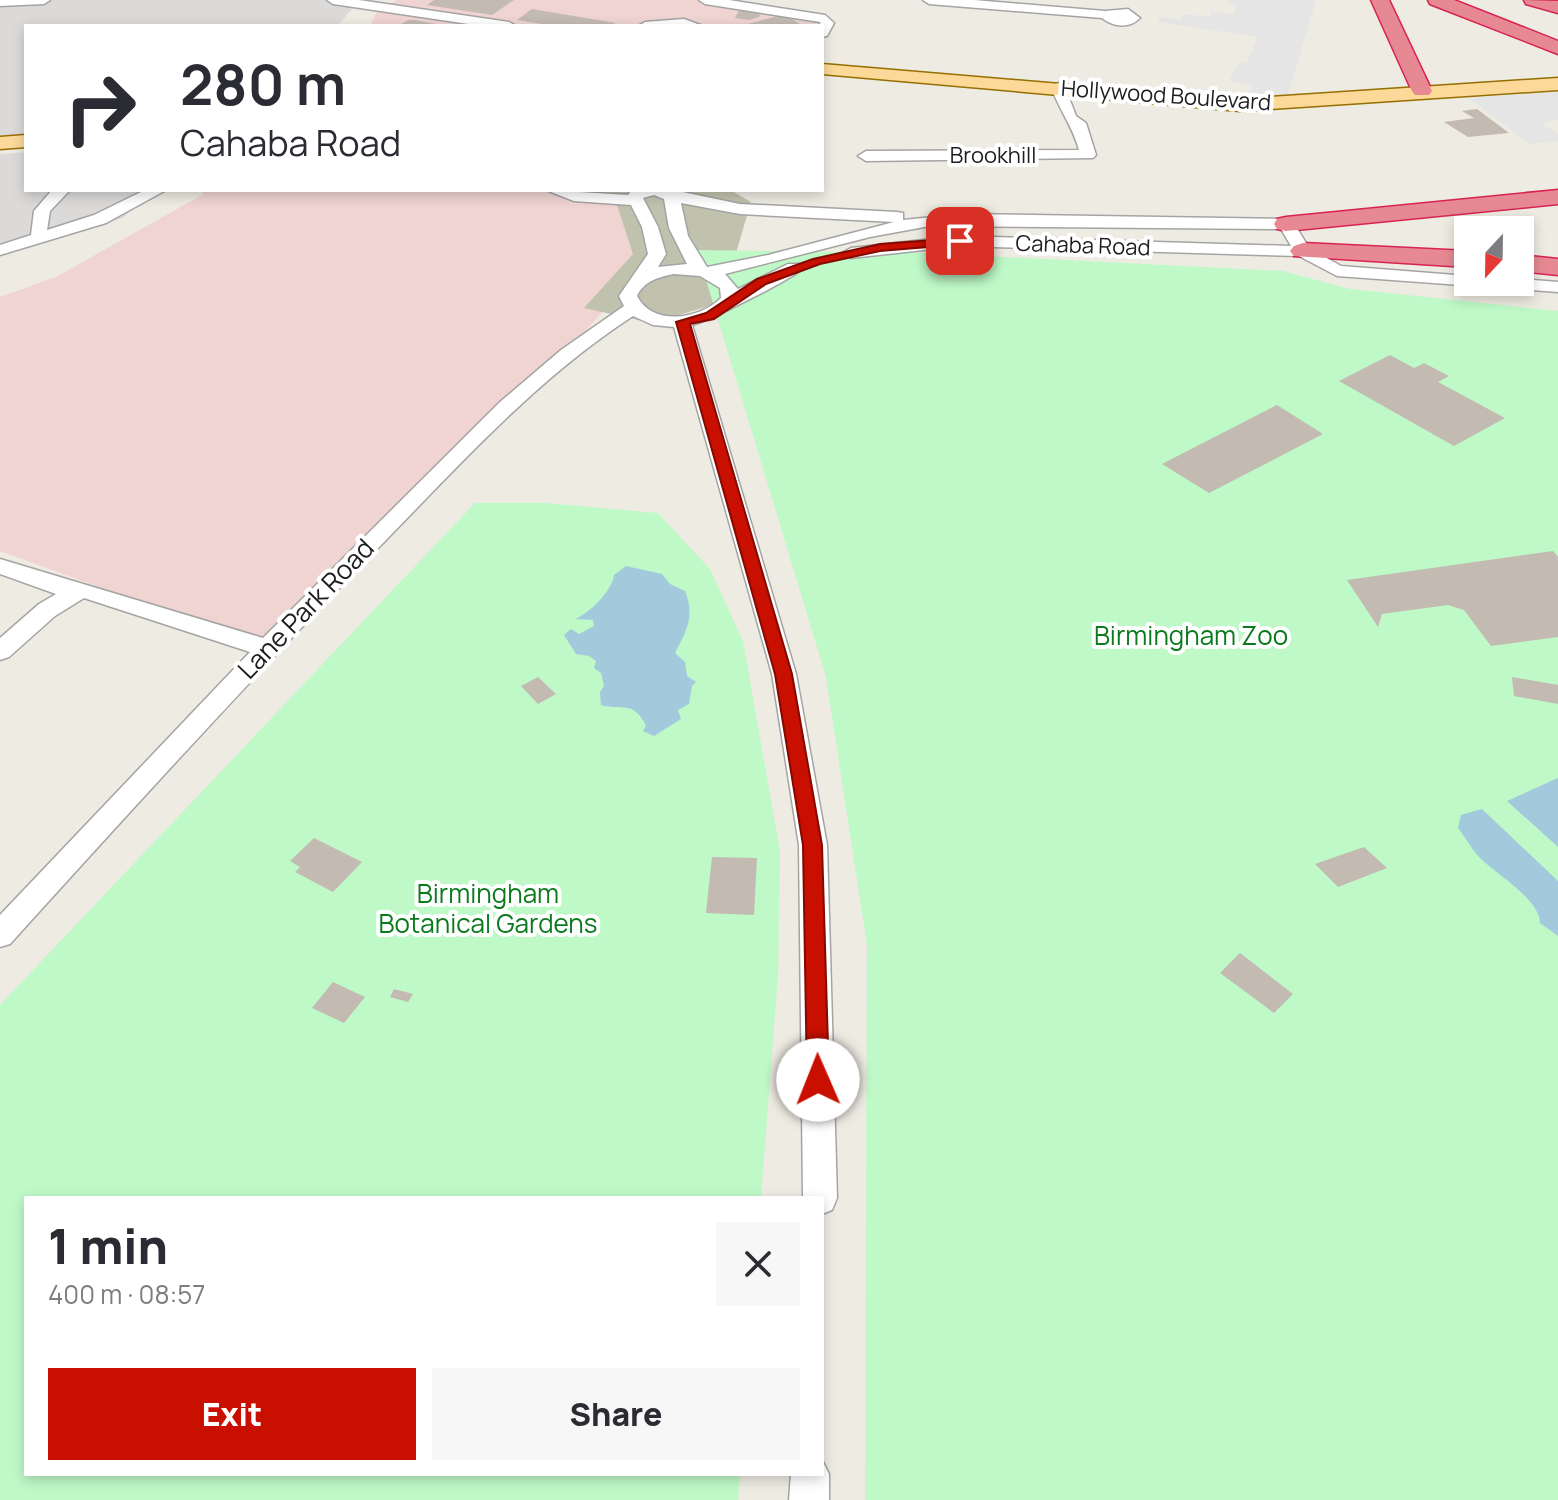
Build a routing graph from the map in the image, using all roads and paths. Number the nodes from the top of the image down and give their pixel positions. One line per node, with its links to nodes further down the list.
1 (44, 0): 11 (street)
2 (333, 0): 13 (street)
3 (412, 0): 13 (street)
4 (693, 0): 17 (street)
5 (705, 0): 18 (street)
6 (929, 0): 14 (street)
7 (1380, 0): 25 (highway)
8 (1437, 0): 20 (highway)
9 (1473, 0): 19 (highway)
10 (1533, 0): 12 (highway)
11 (0, 2)
12 (1558, 7)
13 (396, 10): 15 (street); 16 (street)
14 (1107, 15)
15 (378, 22)
16 (495, 24)
17 (687, 24)
18 (824, 28)
19 (1558, 35)
20 (1558, 48)
21 (824, 69): 23 (main road, Hollywood Boulevard)
22 (1558, 84): 25 (main road, Hollywood Boulevard)
23 (1058, 87): 24 (main road, Hollywood Boulevard); 26 (street, Brookhill)
24 (1086, 90): 25 (main road, Hollywood Boulevard); 26 (street, Brookhill)
25 (1422, 91)
26 (1079, 123): 29 (street, Brookhill)
27 (24, 141): 28 (main road)
28 (0, 143)
29 (866, 156)
30 (60, 192): 41 (street)
31 (154, 192): 41 (street)
32 (561, 192): 37 (street)
33 (643, 192): 37 (street, Cahaba Road)
34 (665, 192): 35 (street, Cahaba Road)
35 (672, 197): 39 (street, Cahaba Road); 47 (street)
36 (1558, 197): 40 (highway)
37 (636, 201): 48 (street)
38 (1558, 216): 40 (highway)
39 (936, 219): 40 (street, Cahaba Road); 47 (street, Cahaba Road)
40 (1286, 224): 43 (street)
41 (40, 238): 42 (street)
42 (0, 250)
43 (1303, 251): 44 (highway); 49 (street); 52 (street, Cahaba Road)
44 (1454, 258)
45 (1534, 264): 46 (highway)
46 (1558, 267)
47 (704, 271): 48 (street, Cahaba Road); 52 (street)
48 (642, 278): 53 (street)
49 (1454, 280)
50 (1534, 286): 51 (street)
51 (1558, 287)
52 (729, 300): 54 (street, Cahaba Road)
53 (633, 308): 54 (street); 57 (street, Lane Park Road)
54 (682, 322): 60 (street)
55 (0, 566): 56 (street)
56 (82, 589): 57 (street); 58 (street)
57 (266, 648): 59 (street, Lane Park Road)
58 (0, 651)
59 (0, 935)
60 (820, 1196)
61 (810, 1476): 62 (street)
62 (809, 1500)

